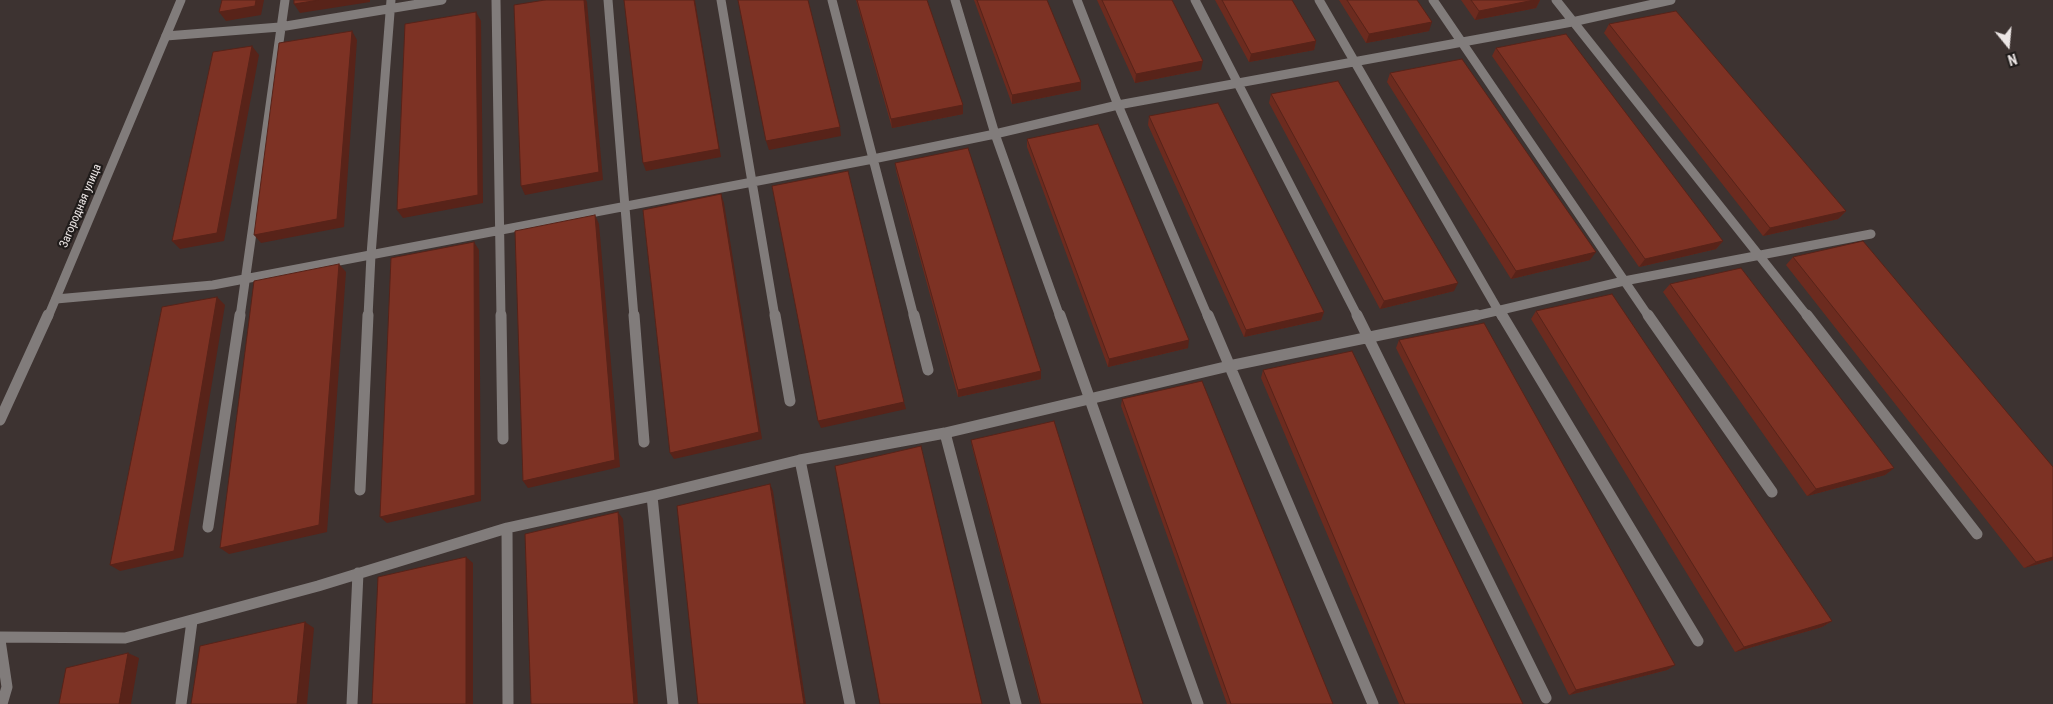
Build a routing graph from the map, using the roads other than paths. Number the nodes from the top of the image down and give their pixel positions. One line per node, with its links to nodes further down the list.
1 (181, 0): 18 (street, Загородная улица)
2 (285, 0): 17 (street)
3 (442, 0): 15 (street)
4 (496, 0): 27 (street)
5 (608, 0): 26 (street)
6 (721, 0): 25 (street)
7 (832, 0): 24 (street)
8 (955, 0): 23 (street)
9 (1076, 0): 22 (street)
10 (1195, 0): 21 (street)
11 (1319, 0): 20 (street)
12 (1433, 0): 19 (street)
13 (1556, 0): 16 (street)
14 (1671, 0): 16 (street)
15 (390, 4): 17 (street); 30 (street)
16 (1572, 22): 19 (street); 29 (street)
17 (280, 27): 18 (street); 31 (street)
18 (166, 36): 33 (street, Загородная улица)
19 (1460, 42): 20 (street); 32 (street)
20 (1357, 62): 21 (street); 34 (street)
21 (1239, 84): 22 (street); 35 (street)
22 (1118, 105): 23 (street); 36 (street)
23 (995, 134): 24 (street); 38 (street)
24 (873, 159): 25 (street); 37 (street)
25 (753, 182): 26 (street); 39 (street)
26 (625, 206): 27 (street); 43 (street)
27 (500, 229): 30 (street); 42 (street)
28 (1871, 234): 29 (street)
29 (1759, 254): 32 (street); 50 (street)
30 (371, 256): 31 (street); 45 (street)
31 (246, 277): 33 (street); 48 (street)
32 (1624, 281): 34 (street); 46 (street)
33 (56, 299): 40 (street, Загородная улица)
34 (1499, 311): 35 (street); 54 (street)
35 (1368, 336): 36 (street); 55 (street)
36 (1229, 366): 38 (street); 64 (street)
37 (928, 370)
38 (1089, 399): 41 (street); 63 (street)
39 (790, 401)
40 (0, 420)
41 (945, 432): 44 (street); 62 (street)
42 (503, 439)
43 (644, 442)
44 (800, 460): 47 (street); 61 (street)
45 (360, 490)
46 (1772, 492)
47 (652, 496): 49 (street); 60 (street)
48 (208, 527)
49 (506, 528): 51 (street); 59 (street)
50 (1977, 534)
51 (358, 573): 52 (street); 58 (street)
52 (192, 621): 53 (street); 57 (street)
53 (0, 638): 56 (street)
54 (1698, 641)
55 (1546, 698)
56 (2, 704)
57 (181, 704)
58 (352, 704)
59 (508, 704)
60 (673, 704)
61 (850, 704)
62 (1016, 704)
63 (1198, 704)
64 (1374, 704)

